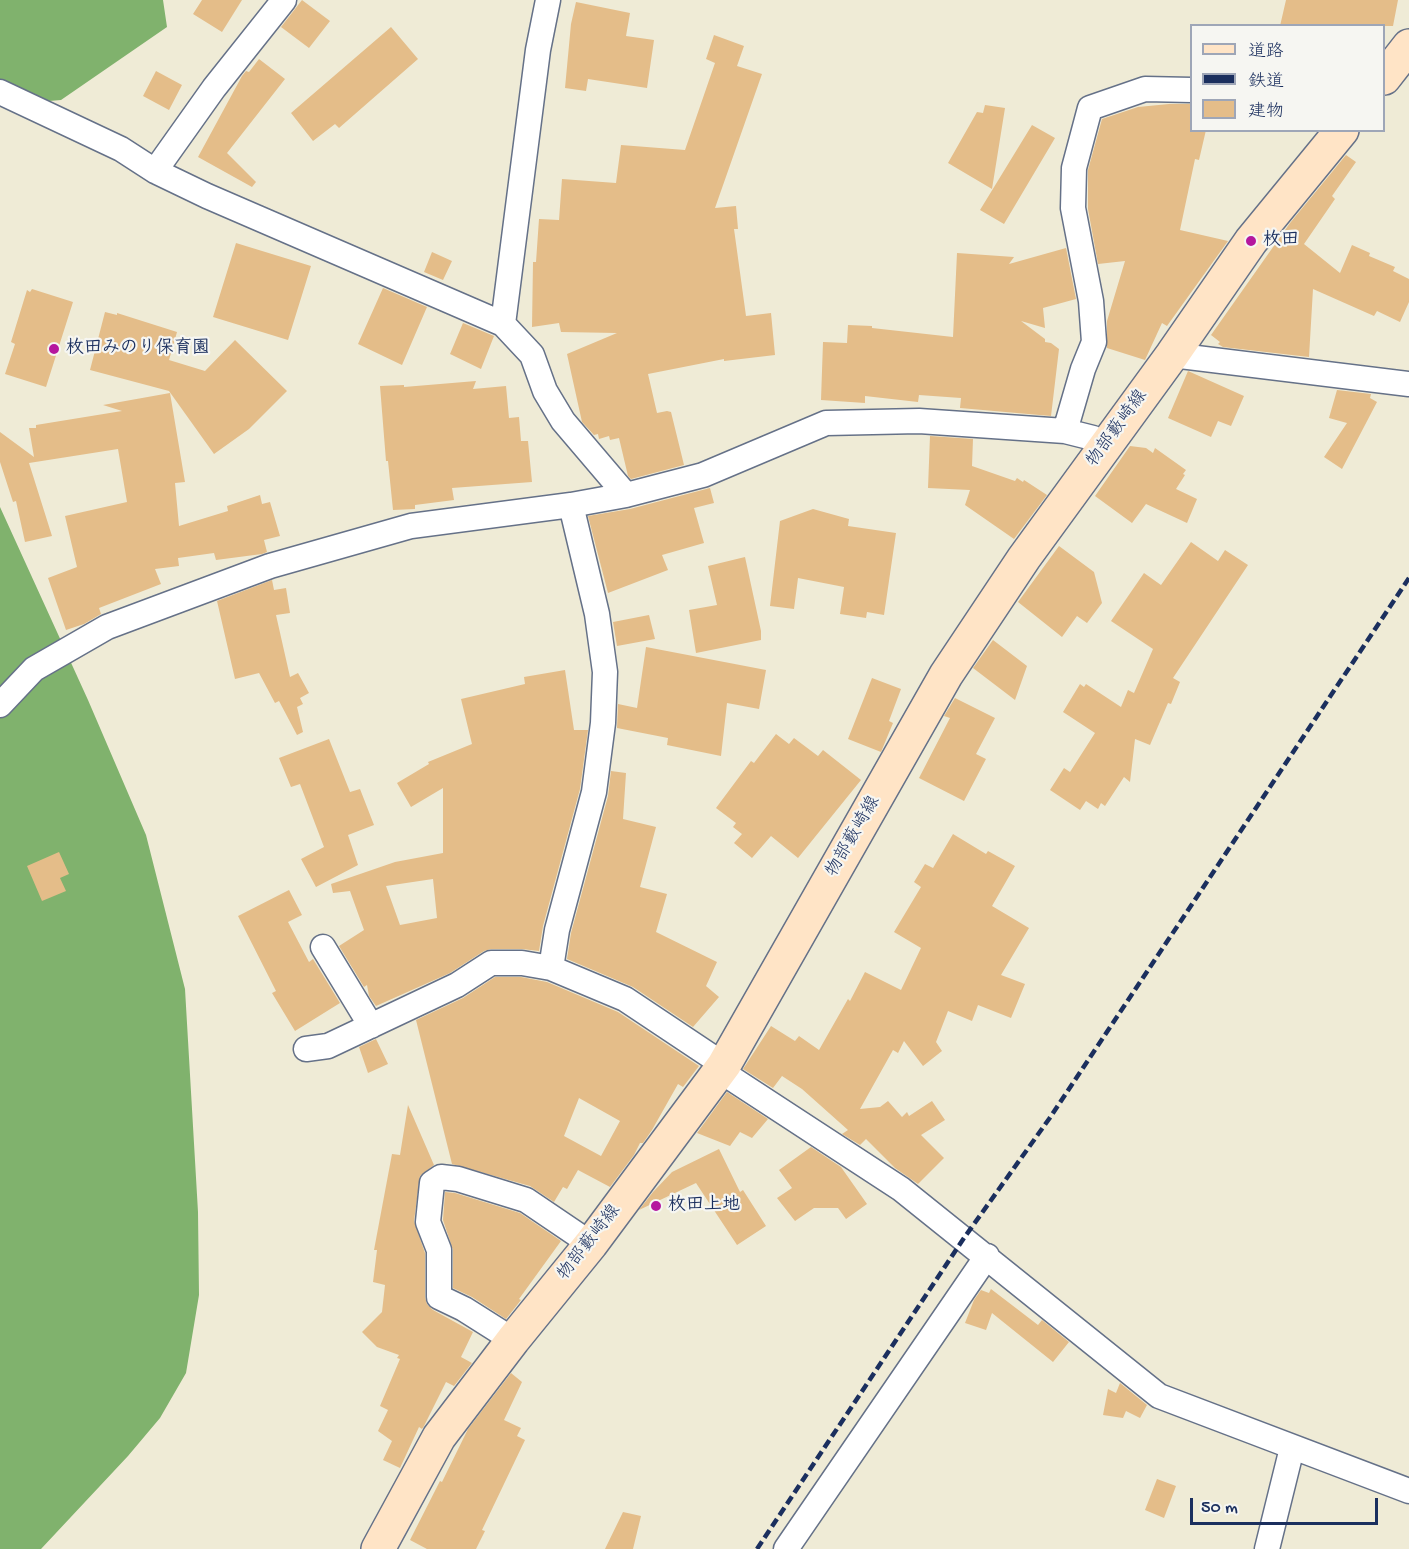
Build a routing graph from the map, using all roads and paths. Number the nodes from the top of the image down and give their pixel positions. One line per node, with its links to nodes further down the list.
1 (284, 0): 8 (street)
2 (548, 0): 9 (street)
3 (1409, 46): 4 (main road)
4 (1385, 76)
5 (1190, 90): 12 (street)
6 (0, 92): 8 (street)
7 (1340, 132): 10 (main road, 物部藪崎線)
8 (155, 171): 9 (street)
9 (503, 324): 14 (street)
10 (1172, 355): 11 (street); 13 (main road, 物部藪崎線)
11 (1409, 384)
12 (1065, 431): 13 (street); 14 (street)
13 (1106, 446): 21 (main road, 物部藪崎線)
14 (626, 495): 15 (street)
15 (571, 505): 16 (street); 18 (street)
16 (0, 705)
17 (323, 947): 19 (street)
18 (551, 968): 19 (street); 21 (street)
19 (371, 1026): 20 (street)
20 (306, 1049)
21 (724, 1065): 22 (main road, 物部藪崎線); 23 (street)
22 (591, 1244): 24 (main road, 物部藪崎線); 24 (street)
23 (987, 1256): 25 (street); 28 (street)
24 (513, 1340): 27 (main road, 物部藪崎線)
25 (1301, 1451): 26 (street); 29 (street)
26 (1409, 1491)
27 (378, 1549)
28 (786, 1549)
29 (1267, 1549)

